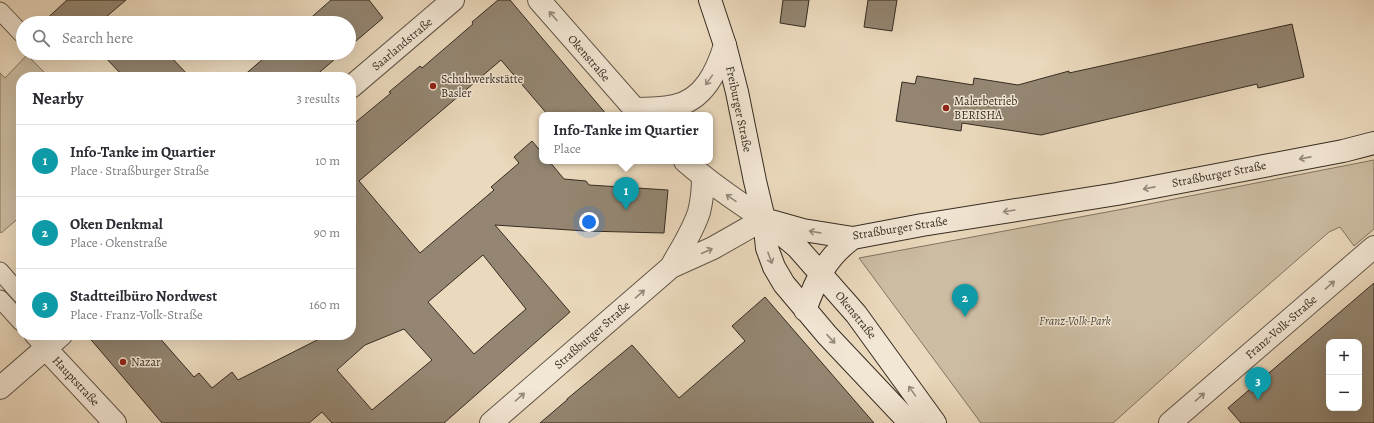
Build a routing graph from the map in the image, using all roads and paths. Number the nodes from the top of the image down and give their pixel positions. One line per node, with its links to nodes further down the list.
1 (453, 0): 7 (main road, Saarlandstraße)
2 (539, 0): 8 (main road, Okenstraße, one-way to 2)
3 (710, 0): 6 (main road, Freiburger Straße)
4 (0, 11): 5 (lane)
5 (16, 28)
6 (726, 45): 8 (main road, one-way to 8); 12 (main road, Freiburger Straße)
7 (356, 83)
8 (637, 112)
9 (1374, 143): 13 (main road, Straßburger Straße, one-way to 13)
10 (688, 164): 11 (main road, Okenstraße)
11 (704, 178): 12 (main road, Okenstraße, one-way to 11); 15 (main road)
12 (764, 219): 13 (main road, Straßburger Straße, one-way to 12); 15 (main road, Straßburger Straße, one-way to 12); 17 (main road, Okenstraße); 20 (main road, one-way to 20)
13 (853, 238): 17 (main road)
14 (1374, 247): 29 (main road, Franz-Volk-Straße, one-way to 14)
15 (671, 267): 26 (main road, Straßburger Straße, one-way to 15)
16 (0, 272): 18 (lane)
17 (821, 273): 20 (main road); 28 (main road, Okenstraße, one-way to 17)
18 (16, 290)
19 (0, 299): 21 (lane)
20 (805, 310): 27 (main road, one-way to 27)
21 (16, 317)
22 (43, 340): 24 (main road, Hauptstraße)
23 (47, 340): 25 (main road, Hauptstraße)
24 (0, 388)
25 (115, 423)
26 (491, 423)
27 (910, 423)
28 (935, 423)
29 (1170, 423)

